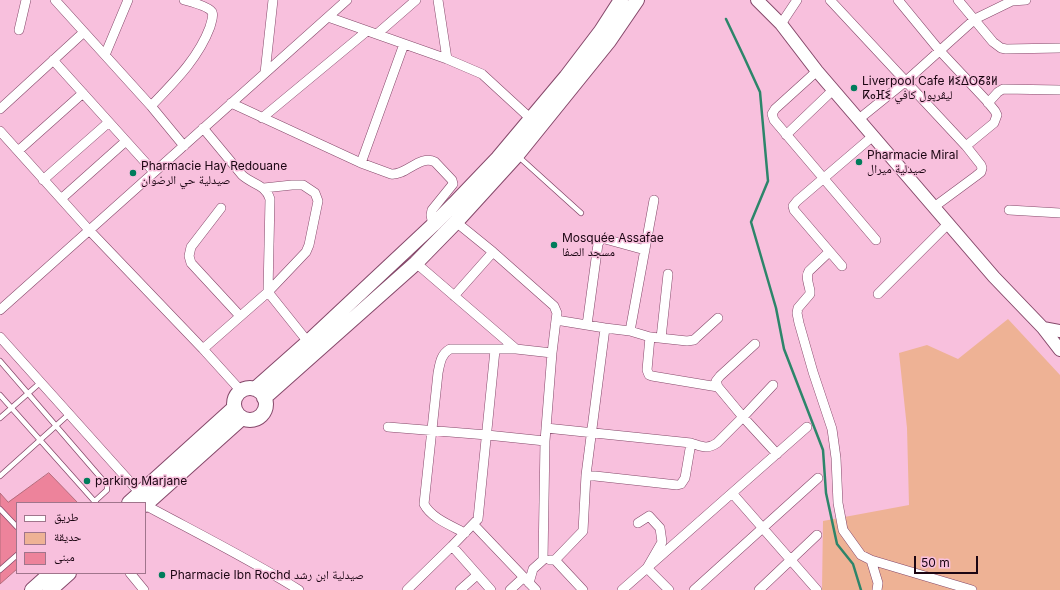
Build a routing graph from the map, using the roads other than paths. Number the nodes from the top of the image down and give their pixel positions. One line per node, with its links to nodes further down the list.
1 (26, 0): 21 (street)
2 (55, 0): 23 (street)
3 (128, 0): 28 (street)
4 (184, 0): 39 (street)
5 (272, 0): 32 (street)
6 (347, 0): 18 (street)
7 (416, 0): 24 (street)
8 (438, 0): 29 (street)
9 (621, 0): 42 (main road)
10 (637, 0): 53 (main road)
11 (757, 0): 20 (street)
12 (796, 0): 20 (street)
13 (830, 0): 33 (street)
14 (898, 0): 27 (street)
15 (958, 0): 19 (street)
16 (1026, 0): 17 (street)
17 (1011, 1): 19 (street)
18 (328, 17): 22 (street); 32 (street)
19 (975, 19): 26 (street); 27 (street)
20 (781, 24): 31 (street)
21 (19, 30)
22 (367, 31): 24 (street); 41 (street)
23 (84, 32): 28 (street); 30 (street)
24 (377, 34): 25 (street)
25 (404, 44): 29 (street); 54 (street)
26 (1060, 48)
27 (940, 51): 33 (street); 37 (street)
28 (104, 55): 39 (street)
29 (446, 59): 42 (street)
30 (53, 60): 36 (street); 40 (street)
31 (818, 71): 34 (street); 47 (street)
32 (265, 73): 38 (street)
33 (906, 81): 43 (street); 51 (street)
34 (833, 90): 43 (street); 47 (street)
35 (1060, 90): 37 (street)
36 (83, 93): 44 (street); 52 (street)
37 (988, 103): 51 (street)
38 (231, 104): 41 (street); 45 (street)
39 (151, 106): 50 (street)
40 (0, 109)
41 (262, 118): 54 (street)
42 (531, 119): 68 (main road)
43 (859, 119): 48 (street)
44 (109, 122): 49 (street); 57 (street)
45 (203, 128): 50 (street); 58 (street)
46 (0, 131): 52 (street)
47 (786, 134): 56 (street)
48 (873, 136): 56 (street); 61 (street)
49 (126, 141): 55 (street); 59 (street)
50 (184, 146): 55 (street)
51 (966, 146): 61 (street)
52 (18, 151): 57 (street)
53 (517, 155): 64 (lane); 66 (main road)
54 (361, 163): 68 (street)
55 (154, 172): 69 (street)
56 (824, 178): 70 (street); 73 (street)
57 (44, 180): 59 (street)
58 (264, 188): 77 (street); 77 (street)
59 (61, 199): 69 (street)
60 (654, 200): 71 (street)
61 (934, 207): 67 (street)
62 (220, 208): 81 (street)
63 (1010, 210): 65 (street)
64 (581, 213)
65 (1060, 214)
66 (456, 222): 72 (street); 74 (main road)
67 (949, 223): 78 (street); 86 (street)
68 (433, 225): 92 (main road)
69 (89, 230): 80 (street); 94 (street)
70 (876, 240)
71 (645, 250): 84 (street); 87 (street)
72 (493, 252): 79 (street); 83 (street)
73 (829, 252): 75 (street); 142 (street)
74 (416, 263): 79 (street); 104 (main road)
75 (842, 266)
76 (668, 274): 91 (street)
77 (268, 292): 81 (street); 92 (street)
78 (878, 294)
79 (454, 296): 95 (street)
80 (0, 310)
81 (240, 316): 94 (street)
82 (718, 318): 91 (street)
83 (556, 320): 84 (street); 98 (street)
84 (587, 325): 85 (street)
85 (604, 328): 87 (street); 117 (street)
86 (1043, 328): 88 (street); 97 (street)
87 (630, 331): 90 (street)
88 (1060, 331)
89 (0, 337): 100 (street)
90 (650, 337): 91 (street); 102 (street)
91 (661, 338)
92 (308, 342): 104 (main road)
93 (755, 344): 102 (street)
94 (203, 349): 103 (street)
95 (516, 349): 96 (street); 98 (street)
96 (495, 350): 116 (street); 118 (street)
97 (1060, 350)
98 (552, 353): 115 (street)
99 (0, 361): 105 (lane)
100 (41, 382): 105 (lane); 109 (street)
101 (773, 385): 110 (street)
102 (718, 387): 110 (street)
103 (241, 391): 104 (main road); 108 (main road)
104 (260, 393): 108 (main road)
105 (28, 394): 107 (lane); 112 (lane)
106 (0, 395): 107 (lane)
107 (12, 408): 111 (lane); 119 (lane)
108 (238, 413): 127 (main road)
109 (69, 414): 112 (lane); 127 (street)
110 (743, 417): 121 (street); 122 (street)
111 (0, 418)
112 (56, 426): 119 (lane); 128 (lane)
113 (388, 427): 116 (street)
114 (807, 427): 122 (street)
115 (546, 428): 117 (street); 120 (street)
116 (432, 431): 118 (street); 135 (street)
117 (591, 432): 121 (street); 123 (street)
118 (487, 435): 120 (street); 132 (street)
119 (40, 440): 124 (lane); 128 (lane)
120 (545, 441): 139 (street)
121 (691, 443): 123 (street)
122 (777, 454): 126 (street)
123 (586, 475): 140 (street)
124 (0, 476)
125 (818, 478): 134 (street)
126 (732, 493): 134 (street); 143 (street)
127 (143, 501)
128 (95, 502)
129 (146, 503): 150 (street)
130 (0, 509): 133 (lane)
131 (638, 522): 143 (street)
132 (474, 525): 135 (street); 149 (street)
133 (16, 526)
134 (763, 529): 141 (street); 161 (street)
135 (465, 533): 137 (street)
136 (817, 535): 141 (street)
137 (452, 546): 148 (street); 154 (street)
138 (16, 556): 144 (lane)
139 (543, 560): 140 (street); 149 (street)
140 (555, 560): 158 (street)
141 (791, 560): 162 (street); 163 (street)
142 (871, 560): 164 (street); 165 (street)
143 (647, 568): 159 (street); 160 (street)
144 (0, 570)
145 (50, 574): 151 (main road)
146 (68, 574): 152 (main road)
147 (131, 574): 153 (street)
148 (477, 575): 155 (street); 156 (street)
149 (529, 584): 157 (street)
150 (296, 589)
151 (32, 590)
152 (50, 590)
153 (144, 590)
154 (407, 590)
155 (460, 590)
156 (491, 590)
157 (510, 590)
158 (583, 590)
159 (622, 590)
160 (669, 590)
161 (694, 590)
162 (760, 590)
163 (817, 590)
164 (877, 590)
165 (972, 590)

